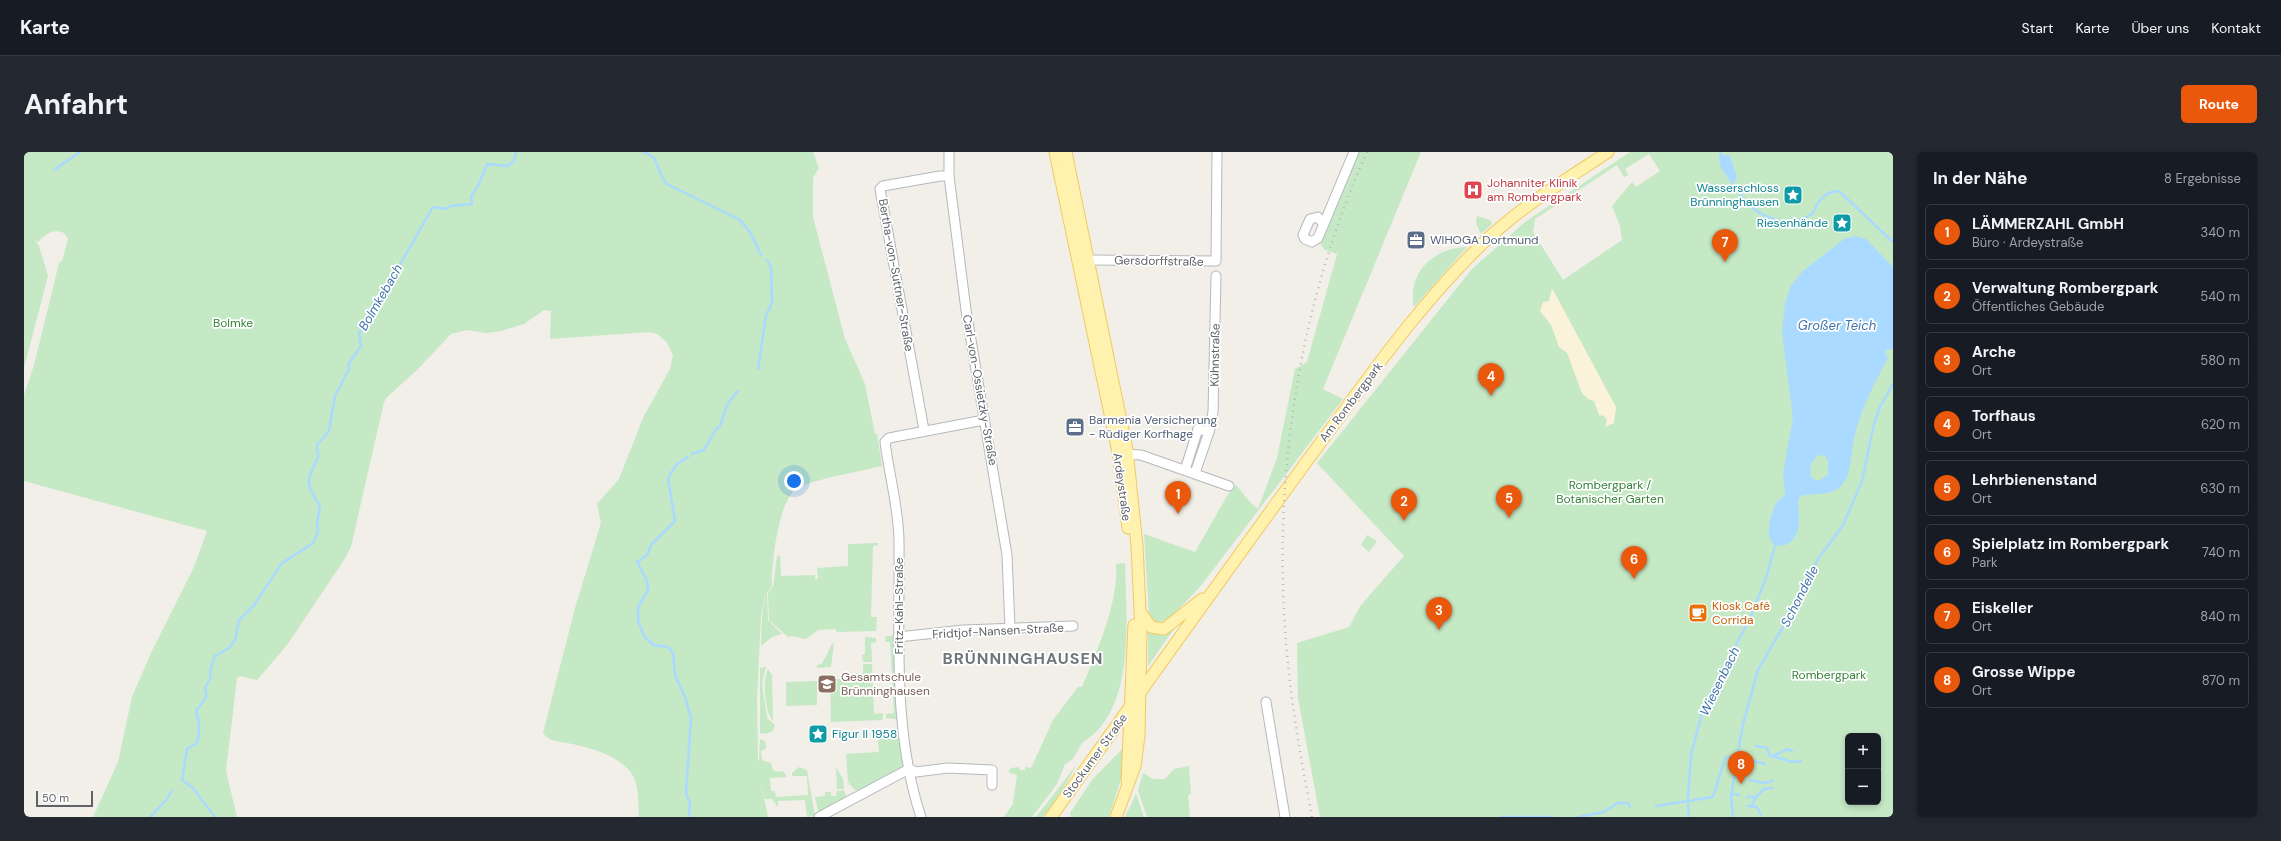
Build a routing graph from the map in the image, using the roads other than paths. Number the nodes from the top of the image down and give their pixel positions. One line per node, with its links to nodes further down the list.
1 (949, 152): 7 (street, Carl-von-Ossietzky-Straße)
2 (1055, 152): 14 (main road, Ardeystraße)
3 (1066, 152): 9 (main road, Ardeystraße)
4 (1217, 152): 9 (street, Gersdorffstraße)
5 (1354, 152): 8 (street)
6 (1608, 152): 18 (main road, Am Rombergpark)
7 (949, 176): 11 (street, Carl-von-Ossietzky-Straße); 12 (street, Bertha-von-Suttner-Straße)
8 (1323, 224)
9 (1089, 260): 14 (main road, Ardeystraße)
10 (1216, 276): 13 (street, Kühnstraße)
11 (984, 420): 12 (street); 21 (street, Carl-von-Ossietzky-Straße)
12 (924, 430): 22 (street, Fritz-Kahl-Straße)
13 (1209, 432): 15 (street); 16 (street, Kühnstraße)
14 (1123, 454): 15 (street); 19 (main road, Ardeystraße); 25 (main road, Ardeystraße)
15 (1185, 470): 16 (street)
16 (1195, 473): 17 (street)
17 (1229, 486)
18 (1214, 590): 19 (main road); 23 (main road, Am Rombergpark)
19 (1140, 612): 23 (main road, Ardeystraße)
20 (1074, 626): 21 (street, Fridtjof-Nansen-Straße)
21 (1010, 628): 22 (street, Fridtjof-Nansen-Straße)
22 (898, 638): 26 (street, Fritz-Kahl-Straße)
23 (1139, 695): 25 (main road, Stockumer Straße); 28 (main road, Ardeystraße)
24 (1266, 702): 33 (street)
25 (1130, 708): 28 (main road, Ardeystraße); 31 (main road, Stockumer Straße)
26 (909, 770): 27 (street); 29 (street); 30 (street, Fritz-Kahl-Straße)
27 (992, 786)
28 (1127, 788): 32 (main road, Ardeystraße)
29 (820, 817)
30 (921, 817)
31 (1051, 817)
32 (1116, 817)
33 (1285, 817)

